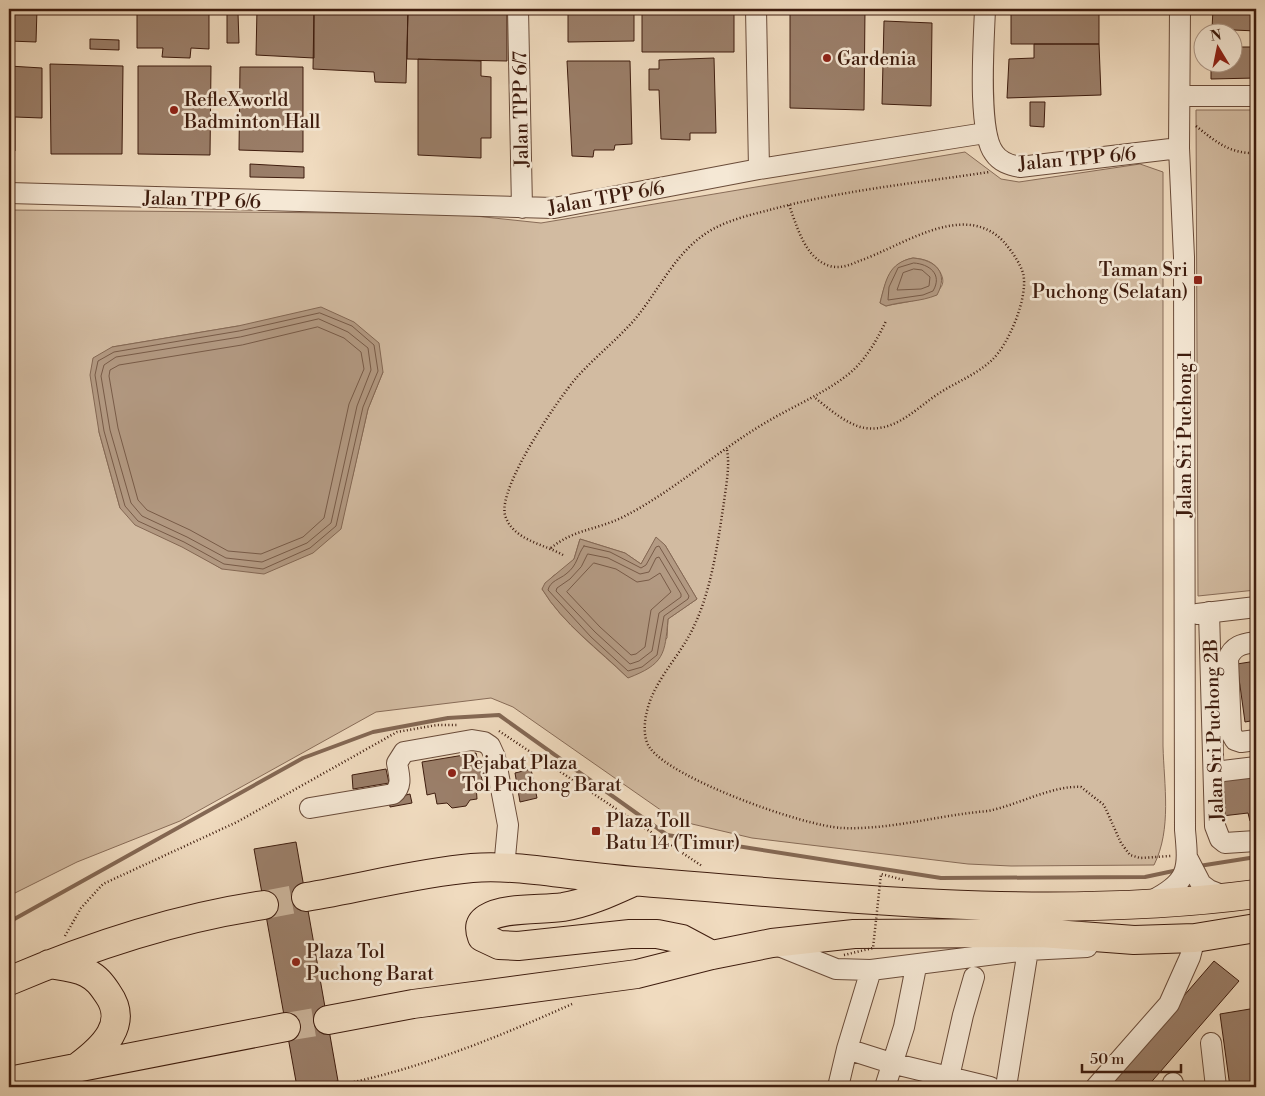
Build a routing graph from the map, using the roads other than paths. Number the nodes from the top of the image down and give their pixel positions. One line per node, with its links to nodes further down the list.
1 (518, 9): 11 (street, Jalan TPP 6/7)
2 (756, 9): 9 (street)
3 (985, 9): 7 (street)
4 (1180, 9): 5 (street, Jalan Sri Puchong 1)
5 (1180, 96): 6 (street); 8 (street, Jalan Sri Puchong 1)
6 (1256, 96)
7 (986, 133): 8 (street, Jalan TPP 6/6); 9 (street, Jalan TPP 6/6)
8 (1179, 148): 14 (street, Jalan Sri Puchong 1)
9 (759, 169): 11 (street, Jalan TPP 6/6)
10 (9, 193): 11 (street, Jalan TPP 6/6)
11 (522, 208)
12 (1256, 607): 13 (street)
13 (1209, 612): 14 (street); 18 (street, Jalan Sri Puchong 2B)
14 (1185, 615): 23 (street, Jalan Sri Puchong 1)
15 (1256, 642): 16 (street)
16 (1235, 740): 17 (street); 18 (street)
17 (1256, 740)
18 (1214, 743): 20 (street, Jalan Sri Puchong 2B)
19 (1256, 767): 20 (street)
20 (1215, 772): 22 (street, Jalan Sri Puchong 2B)
21 (310, 808): 24 (street)
22 (1256, 841)
23 (1189, 867): 28 (street); 29 (street)
24 (504, 868): 25 (highway); 27 (highway)
25 (633, 882): 29 (highway); 36 (highway)
26 (1256, 894): 28 (highway)
27 (306, 898)
28 (1228, 898): 29 (highway)
29 (1147, 904)
30 (264, 905): 37 (highway)
31 (1256, 928): 32 (highway)
32 (1195, 938): 33 (highway); 54 (street)
33 (1112, 940): 34 (highway); 35 (street)
34 (772, 943): 36 (highway); 38 (street)
35 (1028, 950): 38 (street); 53 (street)
36 (712, 955): 42 (highway)
37 (49, 964): 41 (highway); 47 (highway)
38 (871, 970): 45 (street)
39 (915, 972): 46 (street)
40 (974, 977): 48 (street)
41 (9, 980)
42 (328, 1020)
43 (286, 1027): 47 (highway)
44 (1211, 1042): 55 (street)
45 (847, 1049): 46 (street); 51 (street)
46 (892, 1063): 48 (street); 52 (street)
47 (79, 1067): 49 (highway)
48 (941, 1080): 50 (street)
49 (9, 1081)
50 (978, 1086)
51 (838, 1087)
52 (885, 1087)
53 (1006, 1087)
54 (1096, 1087)
55 (1216, 1087)

